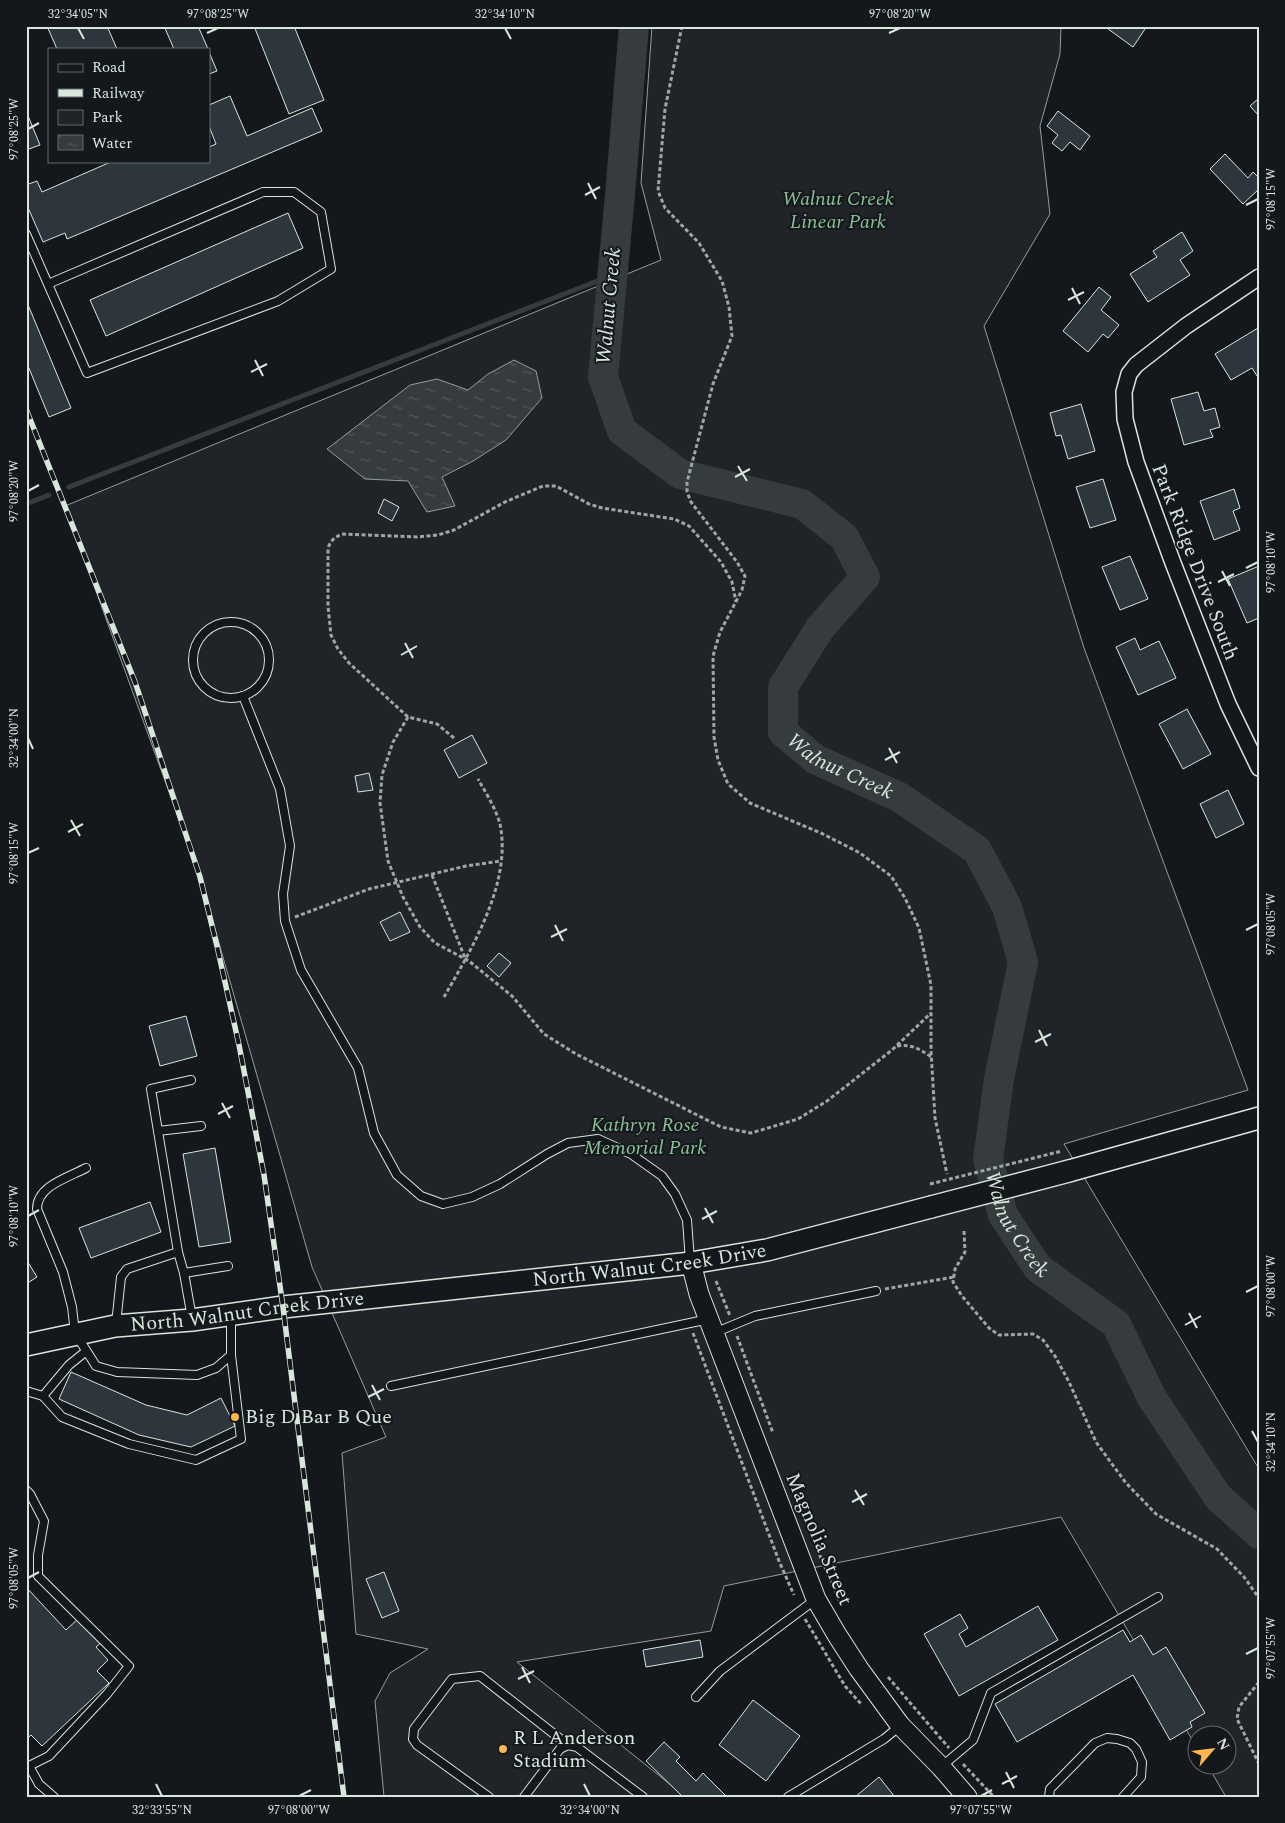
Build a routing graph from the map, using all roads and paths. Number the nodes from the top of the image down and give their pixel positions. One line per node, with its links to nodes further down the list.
1 (682, 26): 5 (path)
2 (26, 234): 4 (lane)
3 (1259, 277): 9 (street, Park Ridge Drive South)
4 (48, 284): 4 (lane)
5 (736, 602): 7 (path); 17 (path)
6 (244, 696): 6 (lane); 14 (lane)
7 (408, 717): 8 (path); 13 (path)
8 (454, 738)
9 (1259, 768)
10 (478, 779): 11 (path)
11 (501, 861): 12 (path); 15 (path)
12 (432, 875): 13 (path); 15 (path)
13 (398, 884): 14 (path); 15 (path)
14 (285, 921): 30 (lane)
15 (465, 959): 16 (path); 18 (path)
16 (444, 997)
17 (932, 1012): 18 (path); 19 (path)
18 (896, 1046): 19 (path)
19 (931, 1058): 26 (path)
20 (190, 1080): 23 (lane)
21 (1259, 1118): 24 (main road, North Walnut Creek Drive)
22 (201, 1126): 23 (lane)
23 (158, 1131): 29 (lane)
24 (1065, 1161): 27 (path, bridge); 30 (main road, North Walnut Creek Drive, bridge)
25 (86, 1168): 41 (lane)
26 (947, 1174)
27 (930, 1184)
28 (964, 1231): 33 (path)
29 (178, 1252): 32 (lane); 39 (lane)
30 (690, 1263): 36 (main road, North Walnut Creek Drive); 40 (street, Magnolia Street)
31 (228, 1266): 32 (lane)
32 (184, 1273): 37 (lane)
33 (954, 1277): 35 (path); 52 (path)
34 (716, 1281): 38 (path)
35 (876, 1291): 38 (lane)
36 (232, 1314): 37 (main road, North Walnut Creek Drive); 44 (lane)
37 (192, 1320): 39 (main road, North Walnut Creek Drive)
38 (733, 1325): 40 (lane); 48 (path)
39 (116, 1326): 41 (main road, North Walnut Creek Drive)
40 (712, 1326): 45 (lane); 53 (street, Magnolia Street)
41 (75, 1333): 42 (main road, North Walnut Creek Drive); 43 (lane)
42 (26, 1345)
43 (86, 1352): 44 (lane); 47 (lane)
44 (231, 1355): 47 (lane)
45 (390, 1386)
46 (26, 1391): 47 (lane)
47 (43, 1396)
48 (774, 1437)
49 (26, 1490): 62 (lane)
50 (816, 1547): 54 (path)
51 (1158, 1597): 60 (lane)
52 (1259, 1598)
53 (816, 1599): 57 (lane); 58 (street, Magnolia Street)
54 (843, 1609)
55 (886, 1674): 60 (path)
56 (1259, 1682): 61 (path)
57 (696, 1697)
58 (900, 1725): 60 (street, Magnolia Street); 67 (lane)
59 (568, 1745): 64 (lane); 65 (lane); 66 (lane)
60 (948, 1761): 68 (street, Magnolia Street); 69 (path)
61 (1259, 1764)
62 (27, 1766): 63 (lane)
63 (54, 1797)
64 (490, 1797)
65 (524, 1797)
66 (642, 1797)
67 (788, 1797)
68 (967, 1797)
69 (994, 1797)
70 (1049, 1797): 71 (lane)
71 (1123, 1797)

